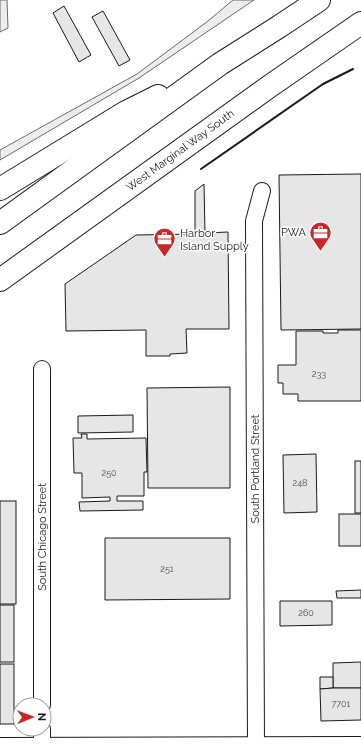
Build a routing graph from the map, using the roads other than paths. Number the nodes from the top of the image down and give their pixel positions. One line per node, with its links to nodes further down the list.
1 (320, 0): 3 (main road)
2 (358, 27): 7 (main road, West Marginal Way South)
3 (220, 64): 4 (main road); 6 (main road)
4 (0, 189)
5 (262, 191): 14 (street, South Portland Street)
6 (0, 223)
7 (0, 280)
8 (42, 369): 9 (street, South Chicago Street)
9 (42, 697)
10 (42, 737): 13 (street)
11 (361, 748): 14 (main road)
12 (0, 749): 13 (main road)
13 (42, 749): 14 (main road)
14 (256, 749)

